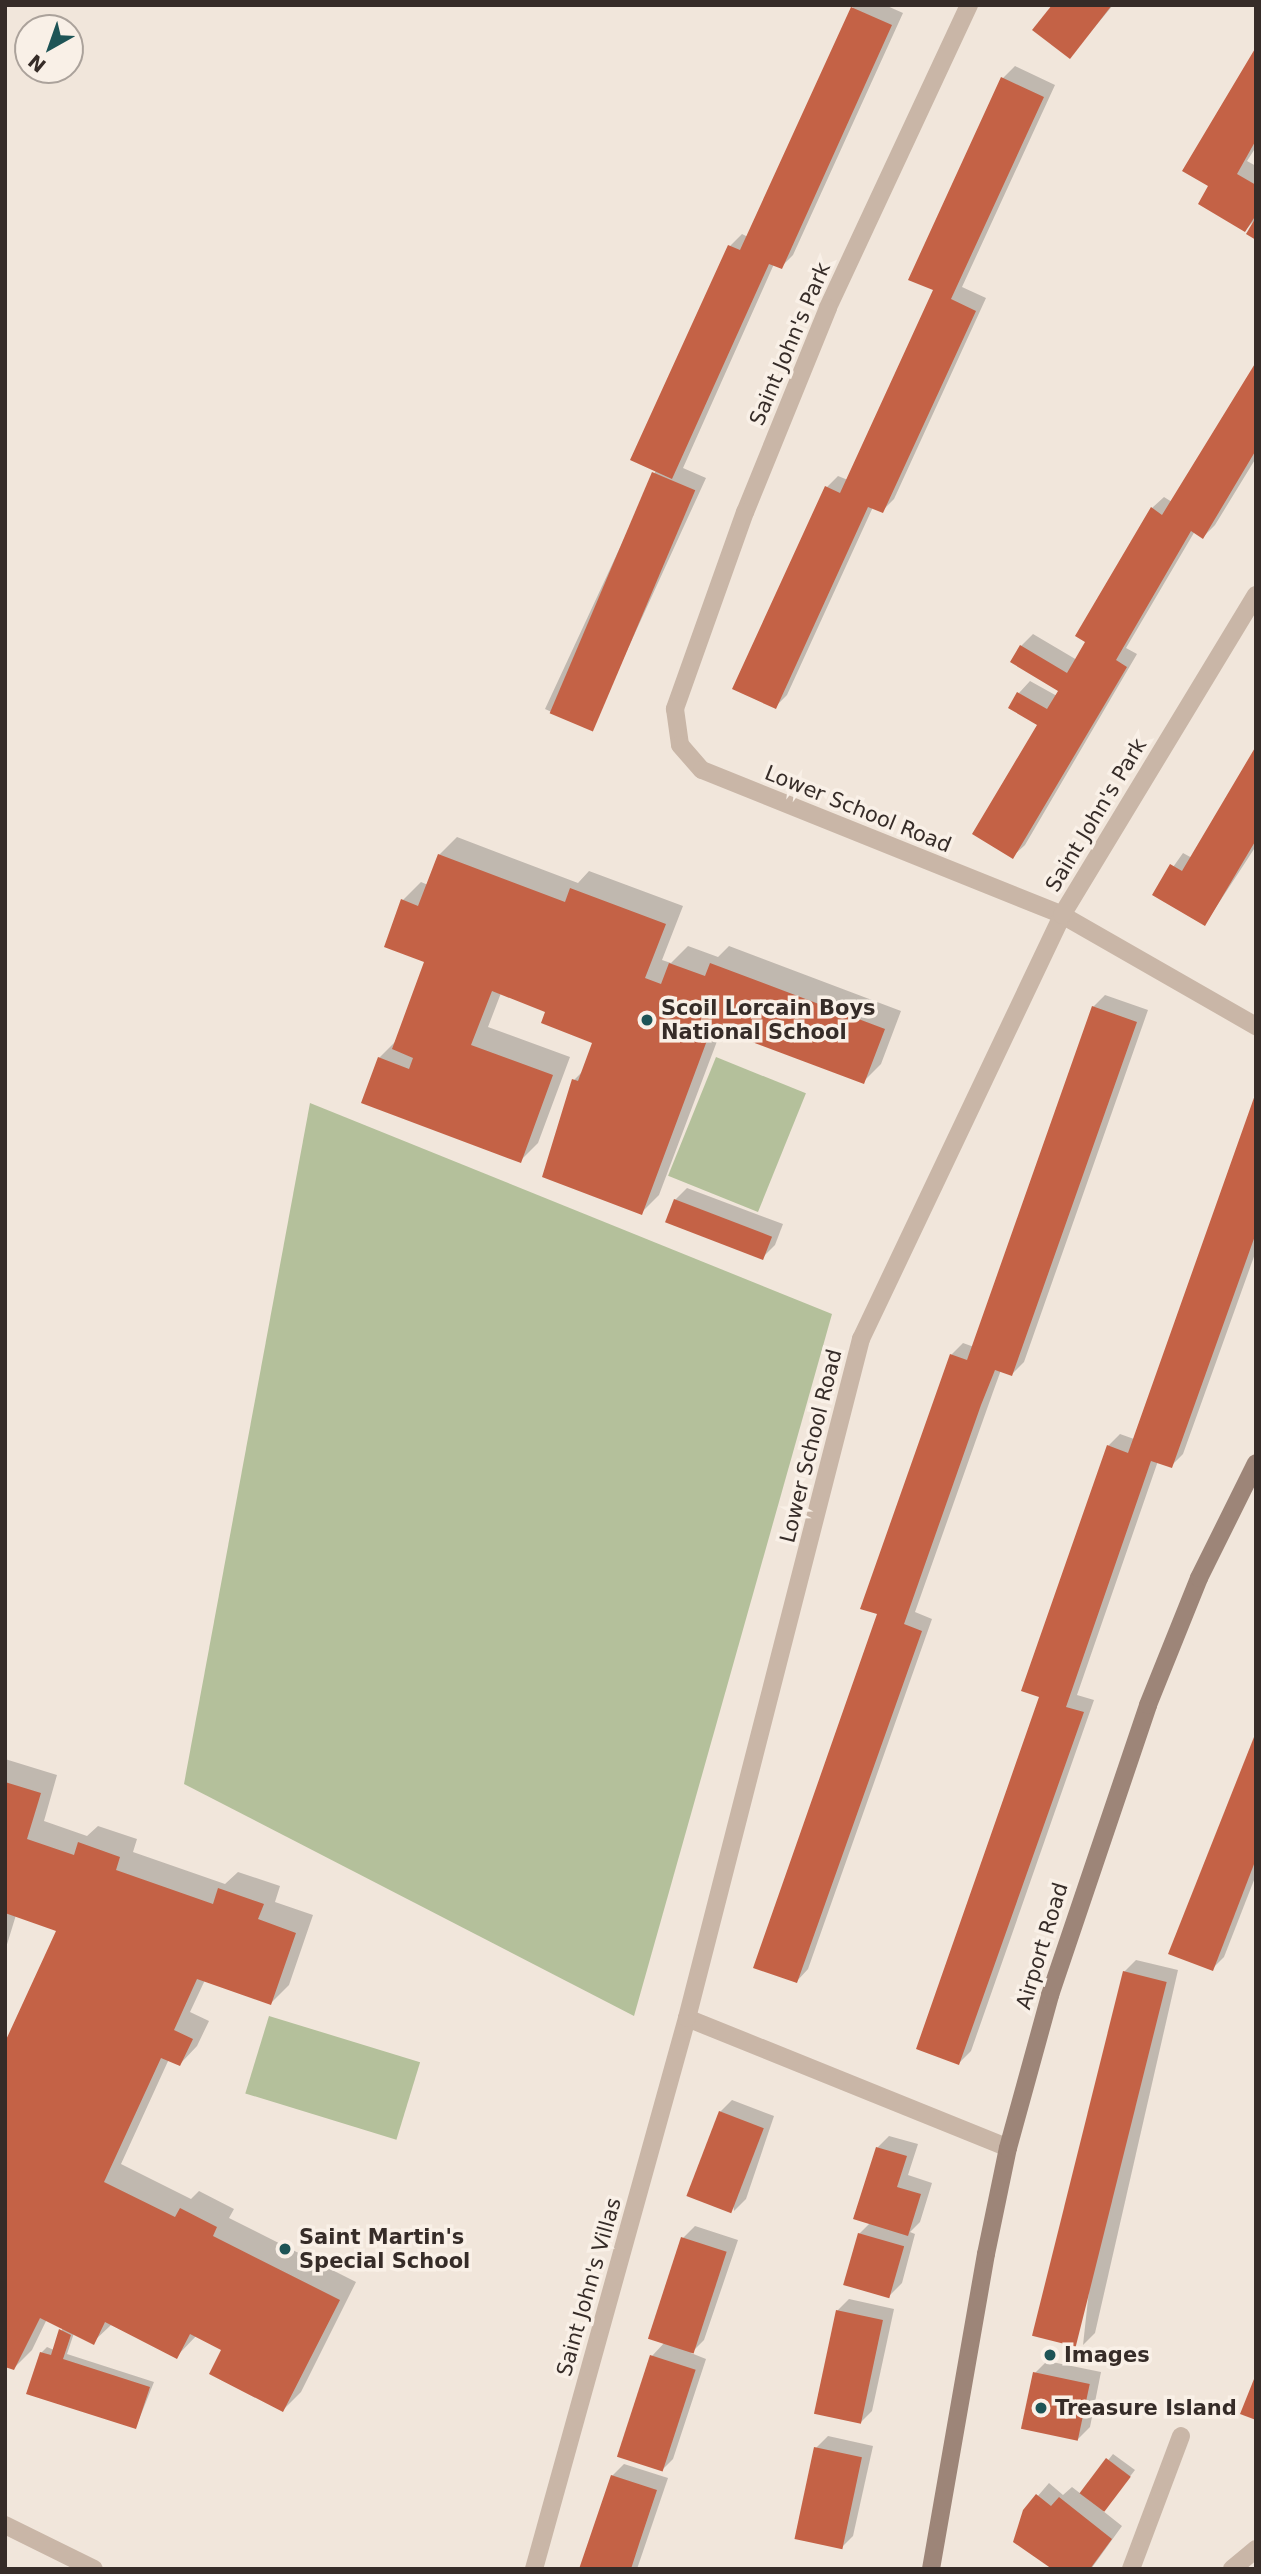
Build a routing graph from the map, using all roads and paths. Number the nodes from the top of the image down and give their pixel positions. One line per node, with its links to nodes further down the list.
1 (969, 5): 3 (street, Saint John's Park)
2 (1256, 594): 4 (street, Saint John's Park)
3 (675, 709): 4 (street, Lower School Road)
4 (1062, 915): 5 (street, Lower School Road); 7 (street, Lower School Road)
5 (1256, 1026)
6 (1256, 1463): 8 (main road, Airport Road)
7 (687, 2018): 8 (street); 13 (street, Saint John's Villas)
8 (1008, 2148): 14 (main road, Airport Road)
9 (1181, 2436): 15 (street)
10 (5, 2525): 12 (street)
11 (1256, 2549): 16 (street)
12 (94, 2569)
13 (534, 2569)
14 (931, 2569)
15 (1130, 2569)
16 (1232, 2569)

